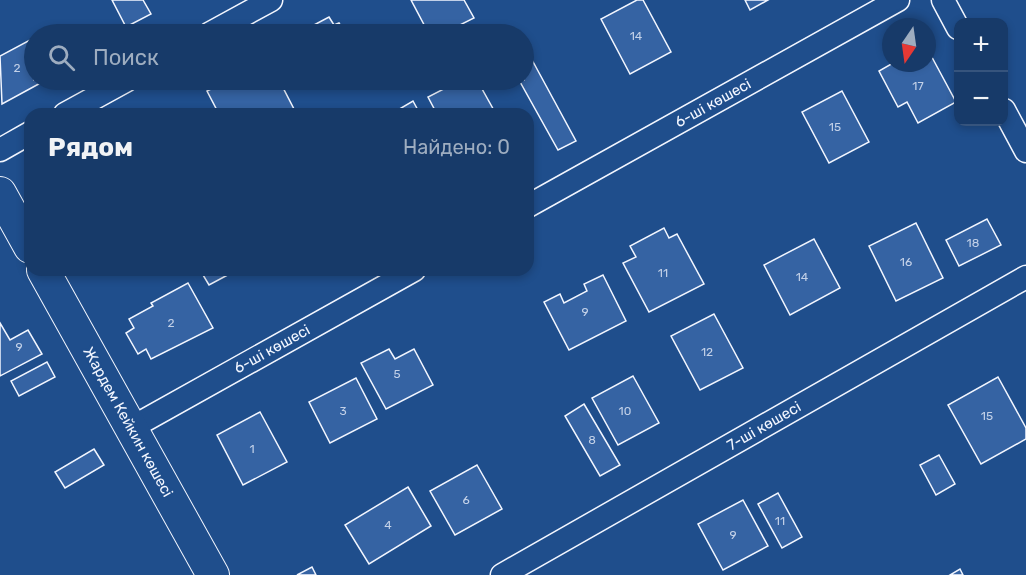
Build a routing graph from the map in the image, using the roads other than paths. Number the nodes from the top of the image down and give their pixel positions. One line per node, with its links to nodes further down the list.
1 (271, 0): 5 (street)
2 (898, 0): 13 (street, 6-ші көшесі)
3 (943, 0): 4 (street)
4 (954, 21)
5 (227, 24)
6 (109, 90): 7 (street)
7 (76, 108)
8 (1008, 117): 11 (street)
9 (24, 136): 10 (street)
10 (0, 150)
11 (1026, 151)
12 (0, 193): 14 (street)
13 (534, 203)
14 (24, 236)
15 (46, 276): 18 (street, Жардем Кейкин көшесі)
16 (403, 276): 18 (street, 6-ші көшесі)
17 (1026, 277): 20 (street, 7-ші көшесі)
18 (131, 428): 19 (street, Жардем Кейкин көшесі)
19 (213, 575)
20 (502, 575)

